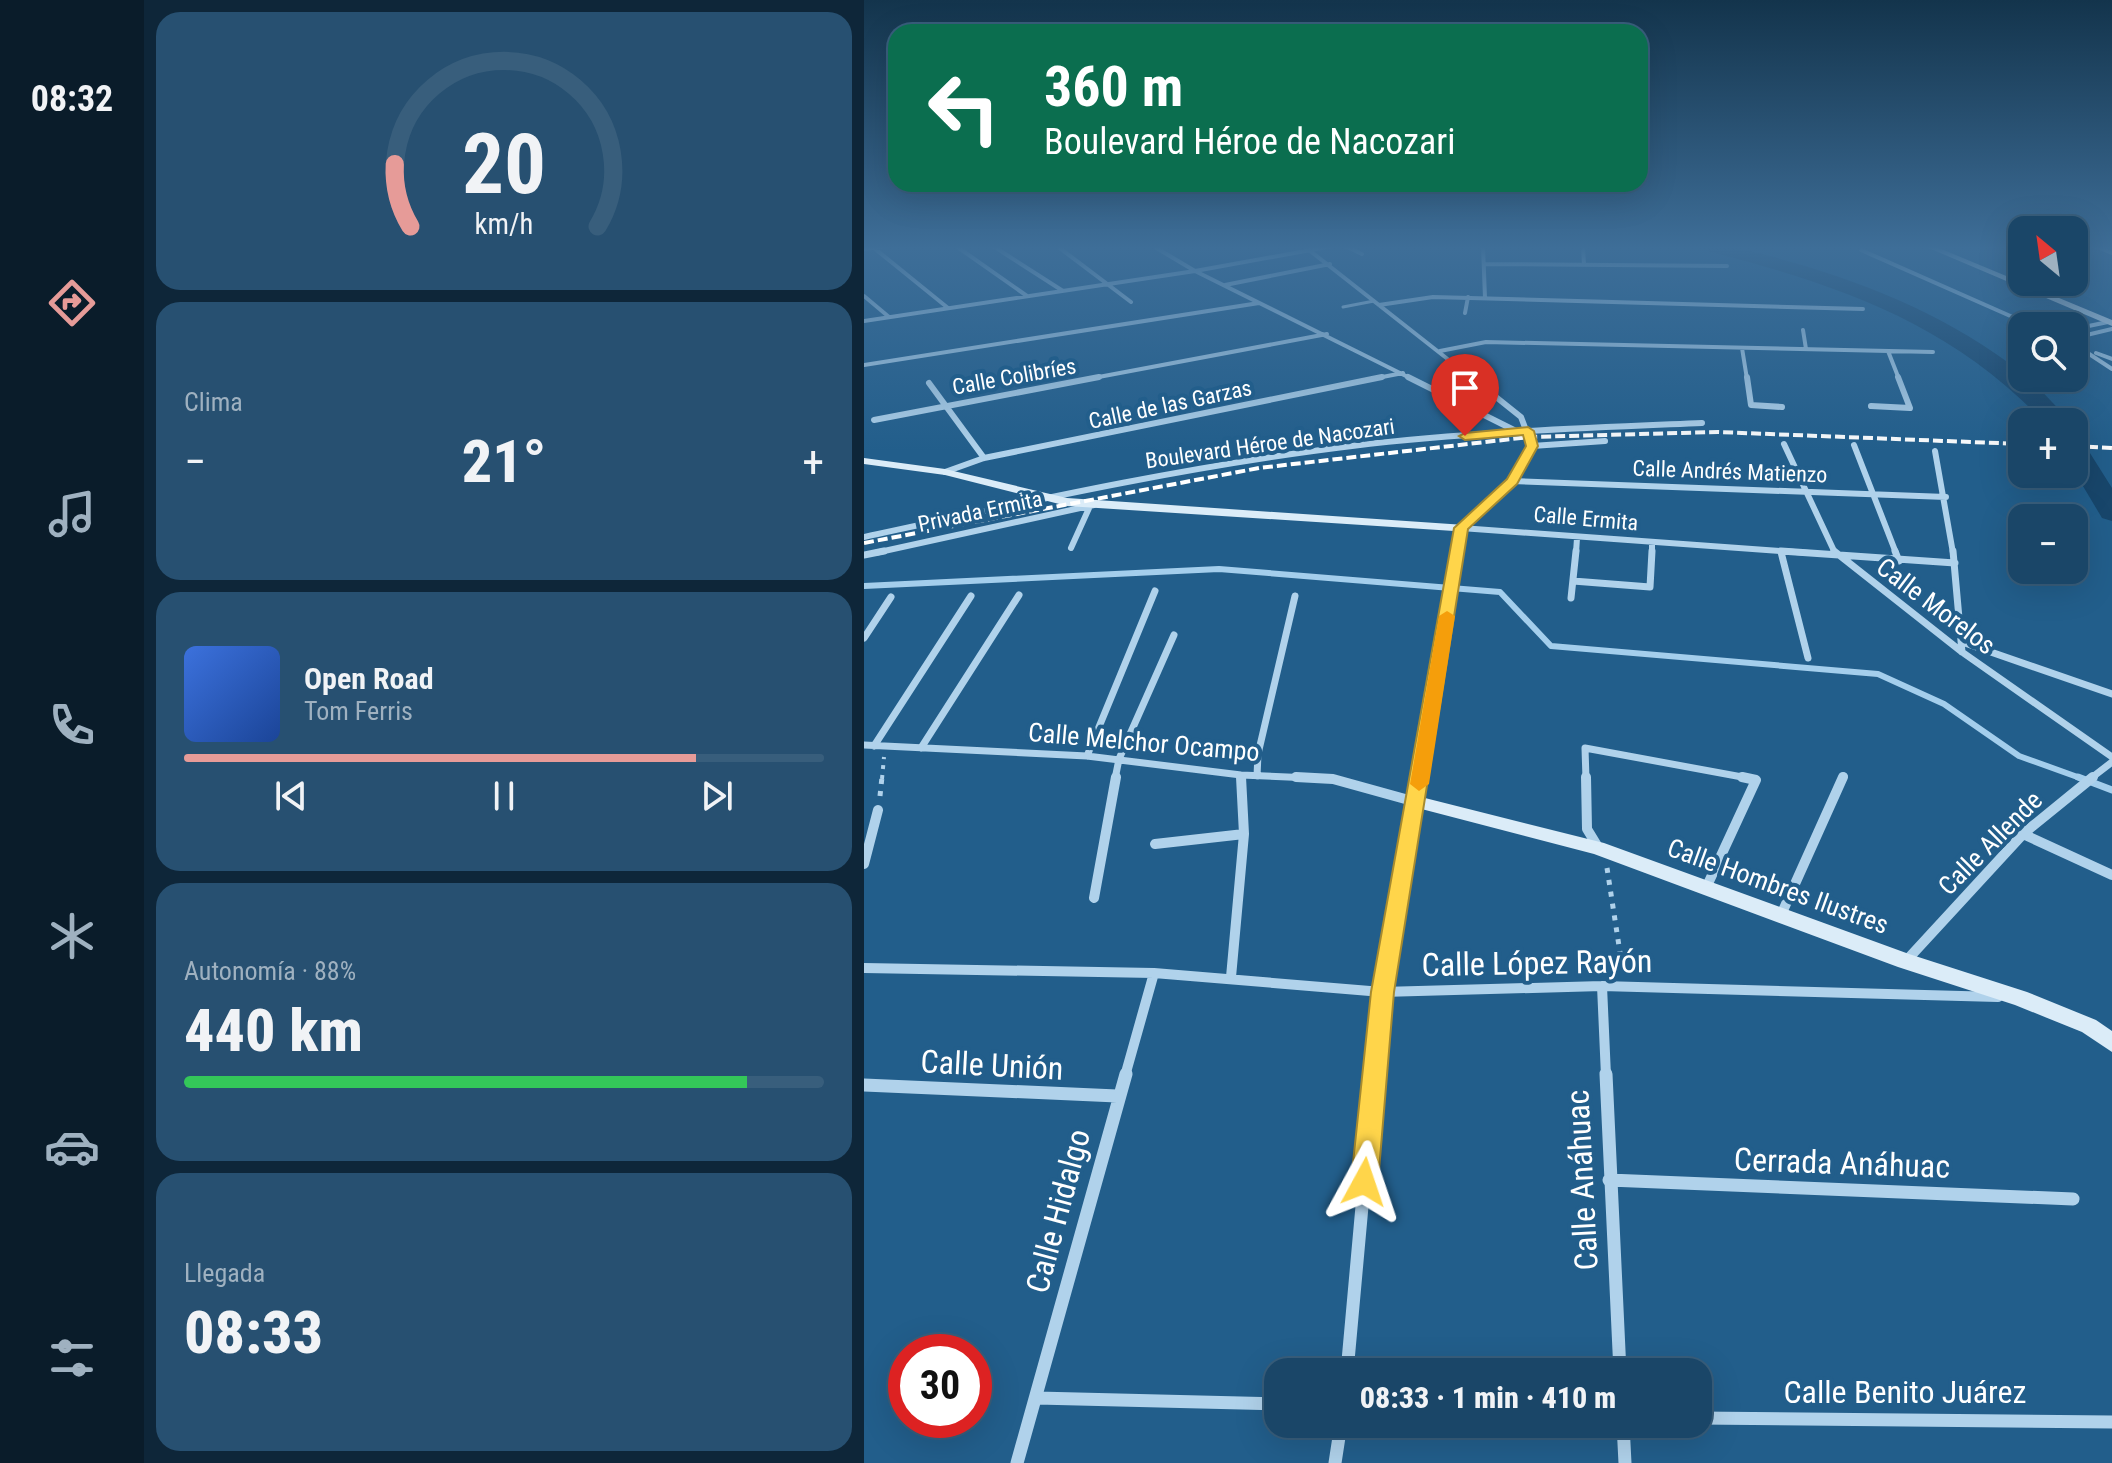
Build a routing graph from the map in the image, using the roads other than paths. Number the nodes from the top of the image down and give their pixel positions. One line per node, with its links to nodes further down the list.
1 (886, 314): 7 (street)
2 (907, 314): 7 (street)
3 (1183, 314): 22 (street)
4 (1286, 314): 12 (street)
5 (1391, 314): 17 (street)
6 (2092, 314): 9 (street)
7 (889, 317): 8 (street)
8 (864, 321)
9 (2111, 322): 10 (street); 13 (street)
10 (2088, 326)
11 (1803, 330): 15 (street)
12 (1327, 334): 24 (street); 26 (street, Calle Colibríes)
13 (2088, 334)
14 (1742, 348): 15 (street); 17 (street); 28 (street)
15 (1806, 349): 18 (street)
16 (2088, 350): 21 (street)
17 (1440, 351): 31 (street)
18 (1888, 351): 20 (street); 27 (street)
19 (2088, 351): 23 (street)
20 (1933, 352)
21 (2112, 359)
22 (864, 365)
23 (2112, 369)
24 (1403, 373): 32 (street); 39 (street, Calle de las Garzas)
25 (929, 383): 26 (street)
26 (943, 405): 29 (street, Calle Colibríes); 39 (street)
27 (1871, 406)
28 (1782, 407)
29 (874, 420)
30 (1702, 423): 31 (street, Boulevard Héroe de Nacozari)
31 (1528, 431): 32 (street, Boulevard Héroe de Nacozari); 36 (street)
32 (1518, 432): 45 (street, Boulevard Héroe de Nacozari)
33 (1605, 441): 36 (street)
34 (1784, 444): 44 (street, Calle Morelos)
35 (1854, 445): 46 (street)
36 (1532, 446): 43 (street)
37 (1935, 451): 48 (street)
38 (864, 452): 41 (street)
39 (984, 458): 41 (street, Calle de las Garzas)
40 (864, 461): 42 (street)
41 (962, 466): 42 (street, Calle de las Garzas); 45 (street)
42 (945, 472): 47 (street)
43 (1512, 481): 44 (street, Calle Andrés Matienzo); 50 (street)
44 (1809, 491): 46 (street, Calle Andrés Matienzo); 57 (street, Calle Morelos)
45 (1066, 494): 47 (street, Boulevard Héroe de Nacozari); 49 (street)
46 (1872, 494): 48 (street, Calle Andrés Matienzo); 58 (street)
47 (1050, 497): 49 (street); 51 (street, Boulevard Héroe de Nacozari)
48 (1946, 497): 59 (street)
49 (1096, 504): 50 (street, Calle Ermita); 54 (street); 56 (street, Privada Ermita)
50 (1461, 528): 52 (street, Calle Ermita); 81 (street)
51 (864, 537)
52 (1577, 538): 53 (street, Calle Ermita); 60 (street)
53 (1652, 544): 55 (street, Calle Ermita); 60 (street)
54 (1071, 548)
55 (1781, 552): 57 (street, Calle Ermita); 71 (street)
56 (864, 555)
57 (1837, 556): 58 (street, Calle Ermita); 70 (street, Calle Morelos)
58 (1899, 561): 59 (street, Calle Ermita)
59 (1955, 563): 69 (street)
60 (1573, 581): 66 (street)
61 (1155, 591): 75 (street)
62 (1019, 595): 74 (street)
63 (971, 596): 73 (street)
64 (1295, 596): 79 (street)
65 (891, 597): 68 (street)
66 (1571, 598)
67 (1174, 635): 76 (street)
68 (864, 638)
69 (1962, 642): 70 (street); 72 (street)
70 (1962, 652): 77 (street, Calle Morelos)
71 (1808, 658)
72 (2112, 694)
73 (869, 746): 74 (street, Calle Melchor Ocampo)
74 (921, 748): 75 (street, Calle Melchor Ocampo)
75 (1087, 756): 76 (street, Calle Melchor Ocampo)
76 (1119, 759): 78 (street, Calle Melchor Ocampo); 90 (street)
77 (2112, 760): 84 (street, Calle Allende)
78 (1241, 775): 79 (street, Calle Melchor Ocampo); 83 (street)
79 (1257, 776): 81 (street, Calle Melchor Ocampo)
80 (1844, 776): 91 (street)
81 (1416, 802): 86 (street, Calle Hombres Ilustres); 97 (street)
82 (878, 810): 87 (street)
83 (1244, 834): 85 (street); 95 (street)
84 (2023, 834): 88 (street); 92 (street, Calle Allende)
85 (1155, 844)
86 (1598, 848): 89 (street, Calle Hombres Ilustres); 89 (street)
87 (864, 864)
88 (2112, 875)
89 (1706, 888): 91 (street, Calle Hombres Ilustres)
90 (1094, 898)
91 (1781, 915): 92 (street, Calle Hombres Ilustres)
92 (1905, 961): 98 (street, Calle Hombres Ilustres)
93 (864, 968): 94 (street, Calle López Rayón)
94 (1154, 973): 95 (street, Calle López Rayón); 101 (street, Calle Hidalgo)
95 (1231, 977): 97 (street, Calle López Rayón)
96 (1602, 986): 97 (street, Calle López Rayón); 98 (street, Calle López Rayón); 102 (street, Calle Anáhuac)
97 (1382, 992): 104 (street)
98 (2020, 998): 99 (street, Calle Hombres Ilustres)
99 (2112, 1043)
100 (864, 1085): 101 (street, Calle Unión)
101 (1117, 1096): 106 (street, Calle Hidalgo)
102 (1609, 1180): 103 (street, Cerrada Anáhuac); 105 (street, Calle Anáhuac)
103 (2073, 1199)
104 (1348, 1358)
105 (1619, 1358)
106 (1037, 1398): 107 (street); 112 (street, Calle Hidalgo)
107 (1264, 1404)
108 (1712, 1418): 109 (street, Calle Benito Juárez)
109 (2112, 1422)
110 (1339, 1438): 113 (street)
111 (1624, 1438): 114 (street)
112 (1017, 1463)
113 (1335, 1463)
114 (1625, 1463)

